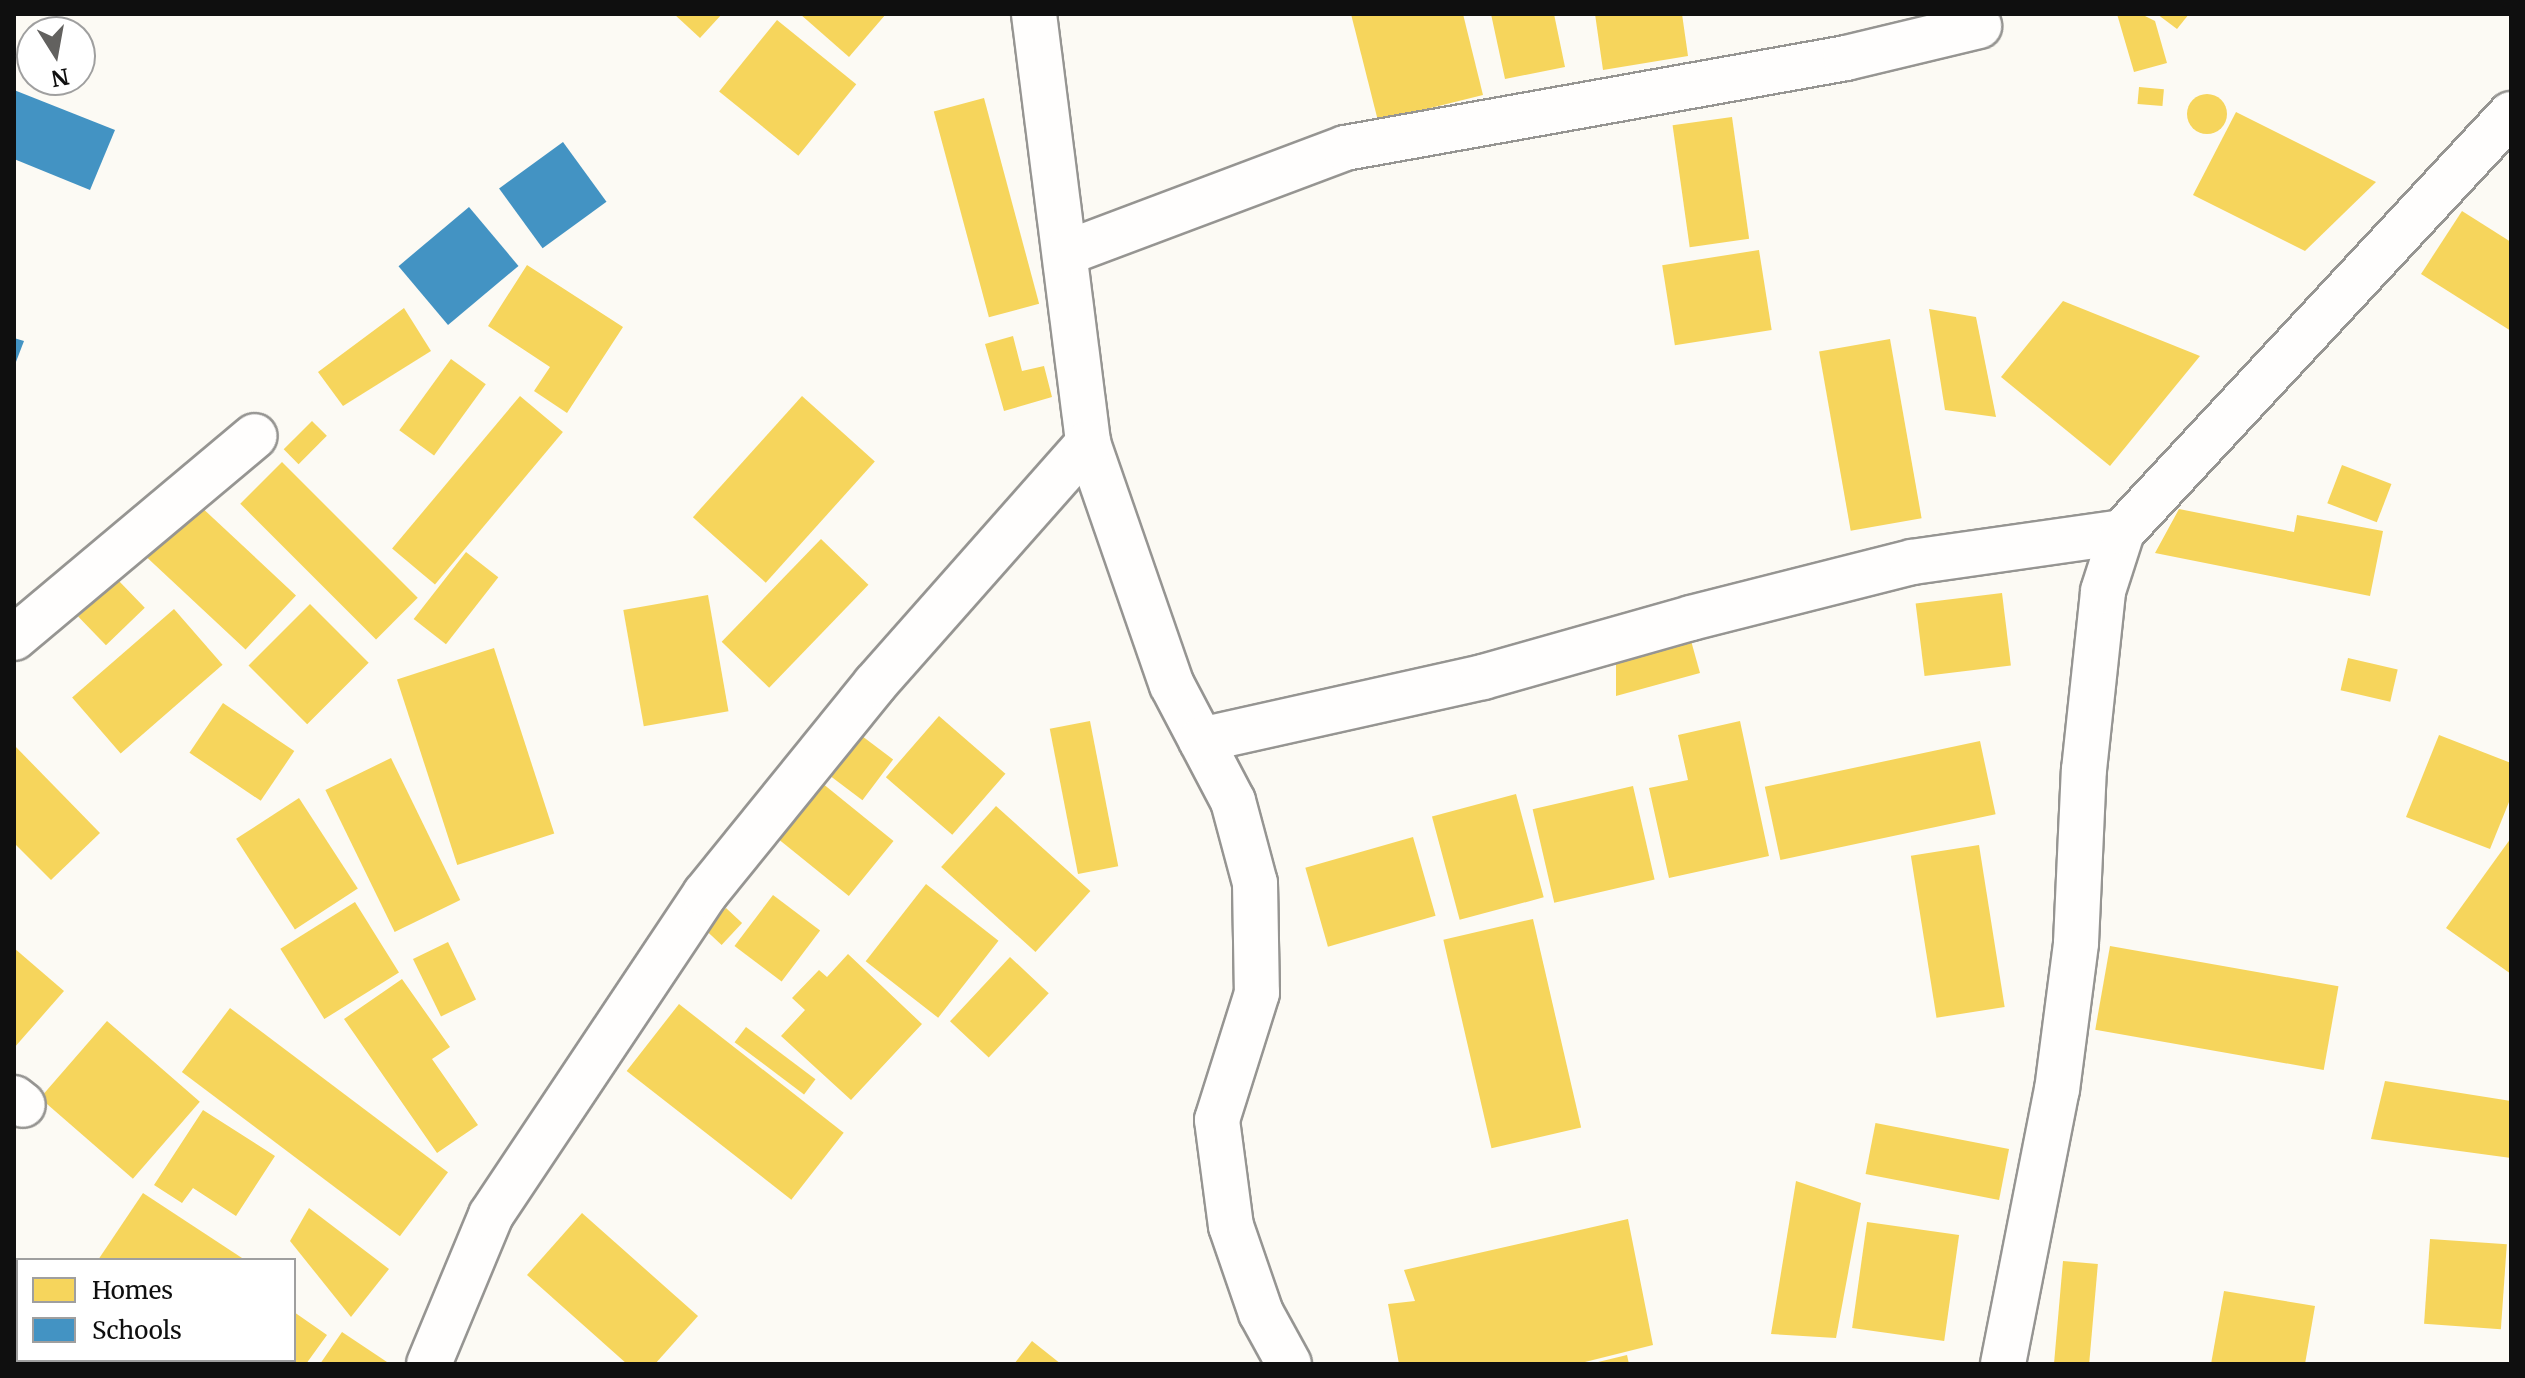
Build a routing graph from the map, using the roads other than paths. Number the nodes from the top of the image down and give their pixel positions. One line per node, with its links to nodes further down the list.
1 (1034, 14): 4 (street)
2 (1979, 26): 4 (street)
3 (2511, 114): 7 (street)
4 (1066, 253): 6 (street)
5 (255, 436): 8 (street)
6 (1088, 443): 9 (street); 10 (street)
7 (2122, 532): 9 (street); 12 (street)
8 (14, 638)
9 (1201, 740): 11 (street)
10 (429, 1364)
11 (1289, 1364)
12 (2003, 1364)

